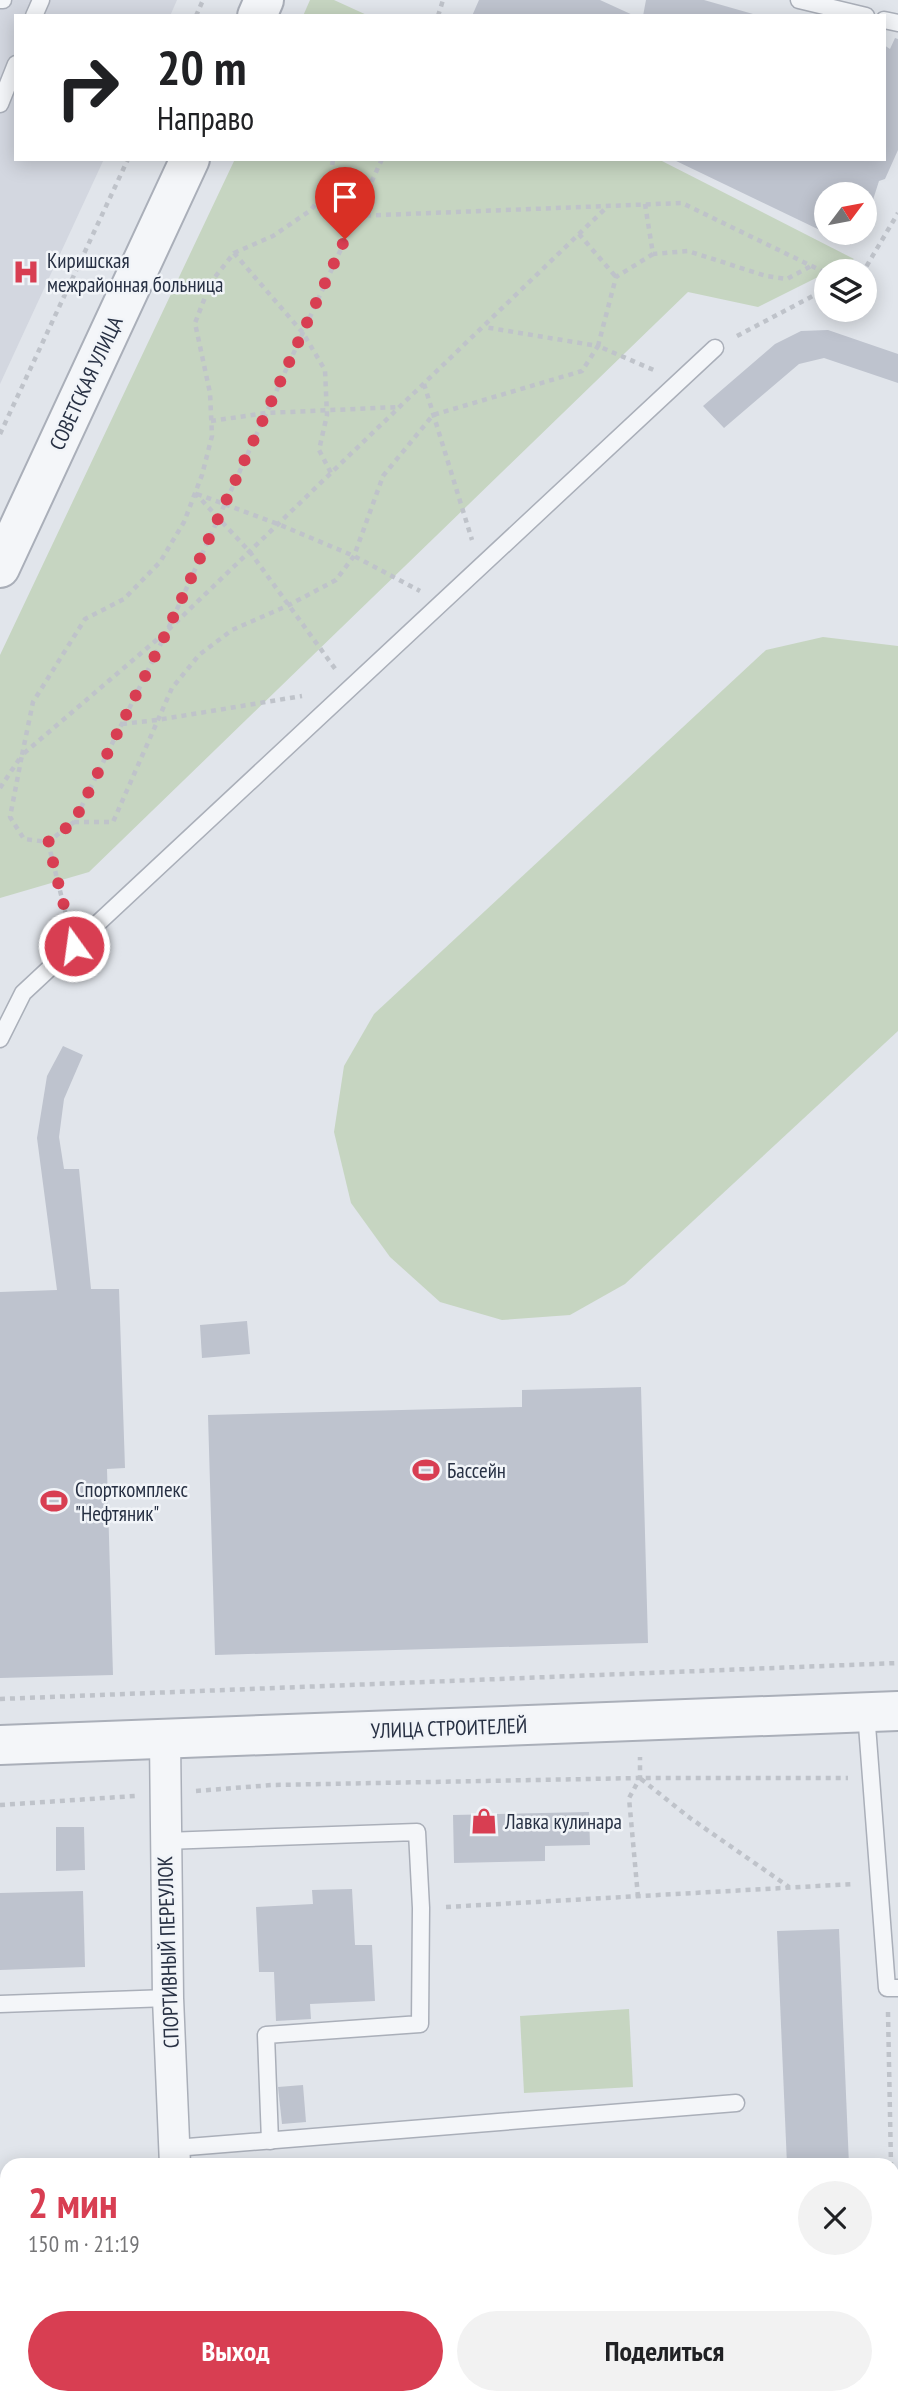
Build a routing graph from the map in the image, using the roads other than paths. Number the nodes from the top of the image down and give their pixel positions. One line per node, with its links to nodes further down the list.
1 (799, 0): 2 (lane)
2 (858, 14)
3 (14, 69): 4 (lane)
4 (0, 104)
5 (189, 161): 7 (street, СОВЕТСКАЯ УЛИЦА)
6 (715, 348): 8 (lane)
7 (0, 568)
8 (0, 1039)
9 (882, 1711): 10 (street, УЛИЦА СТРОИТЕЛЕЙ); 13 (lane)
10 (165, 1739): 11 (street, УЛИЦА СТРОИТЕЛЕЙ); 12 (street, СПОРТИВНЫЙ ПЕРЕУЛОК)
11 (0, 1745)
12 (165, 1841): 14 (street, СПОРТИВНЫЙ ПЕРЕУЛОК); 17 (lane)
13 (892, 1988)
14 (168, 1998): 15 (lane); 18 (street, СПОРТИВНЫЙ ПЕРЕУЛОК)
15 (0, 2004)
16 (736, 2104): 17 (lane)
17 (270, 2141): 18 (lane)
18 (175, 2156)

